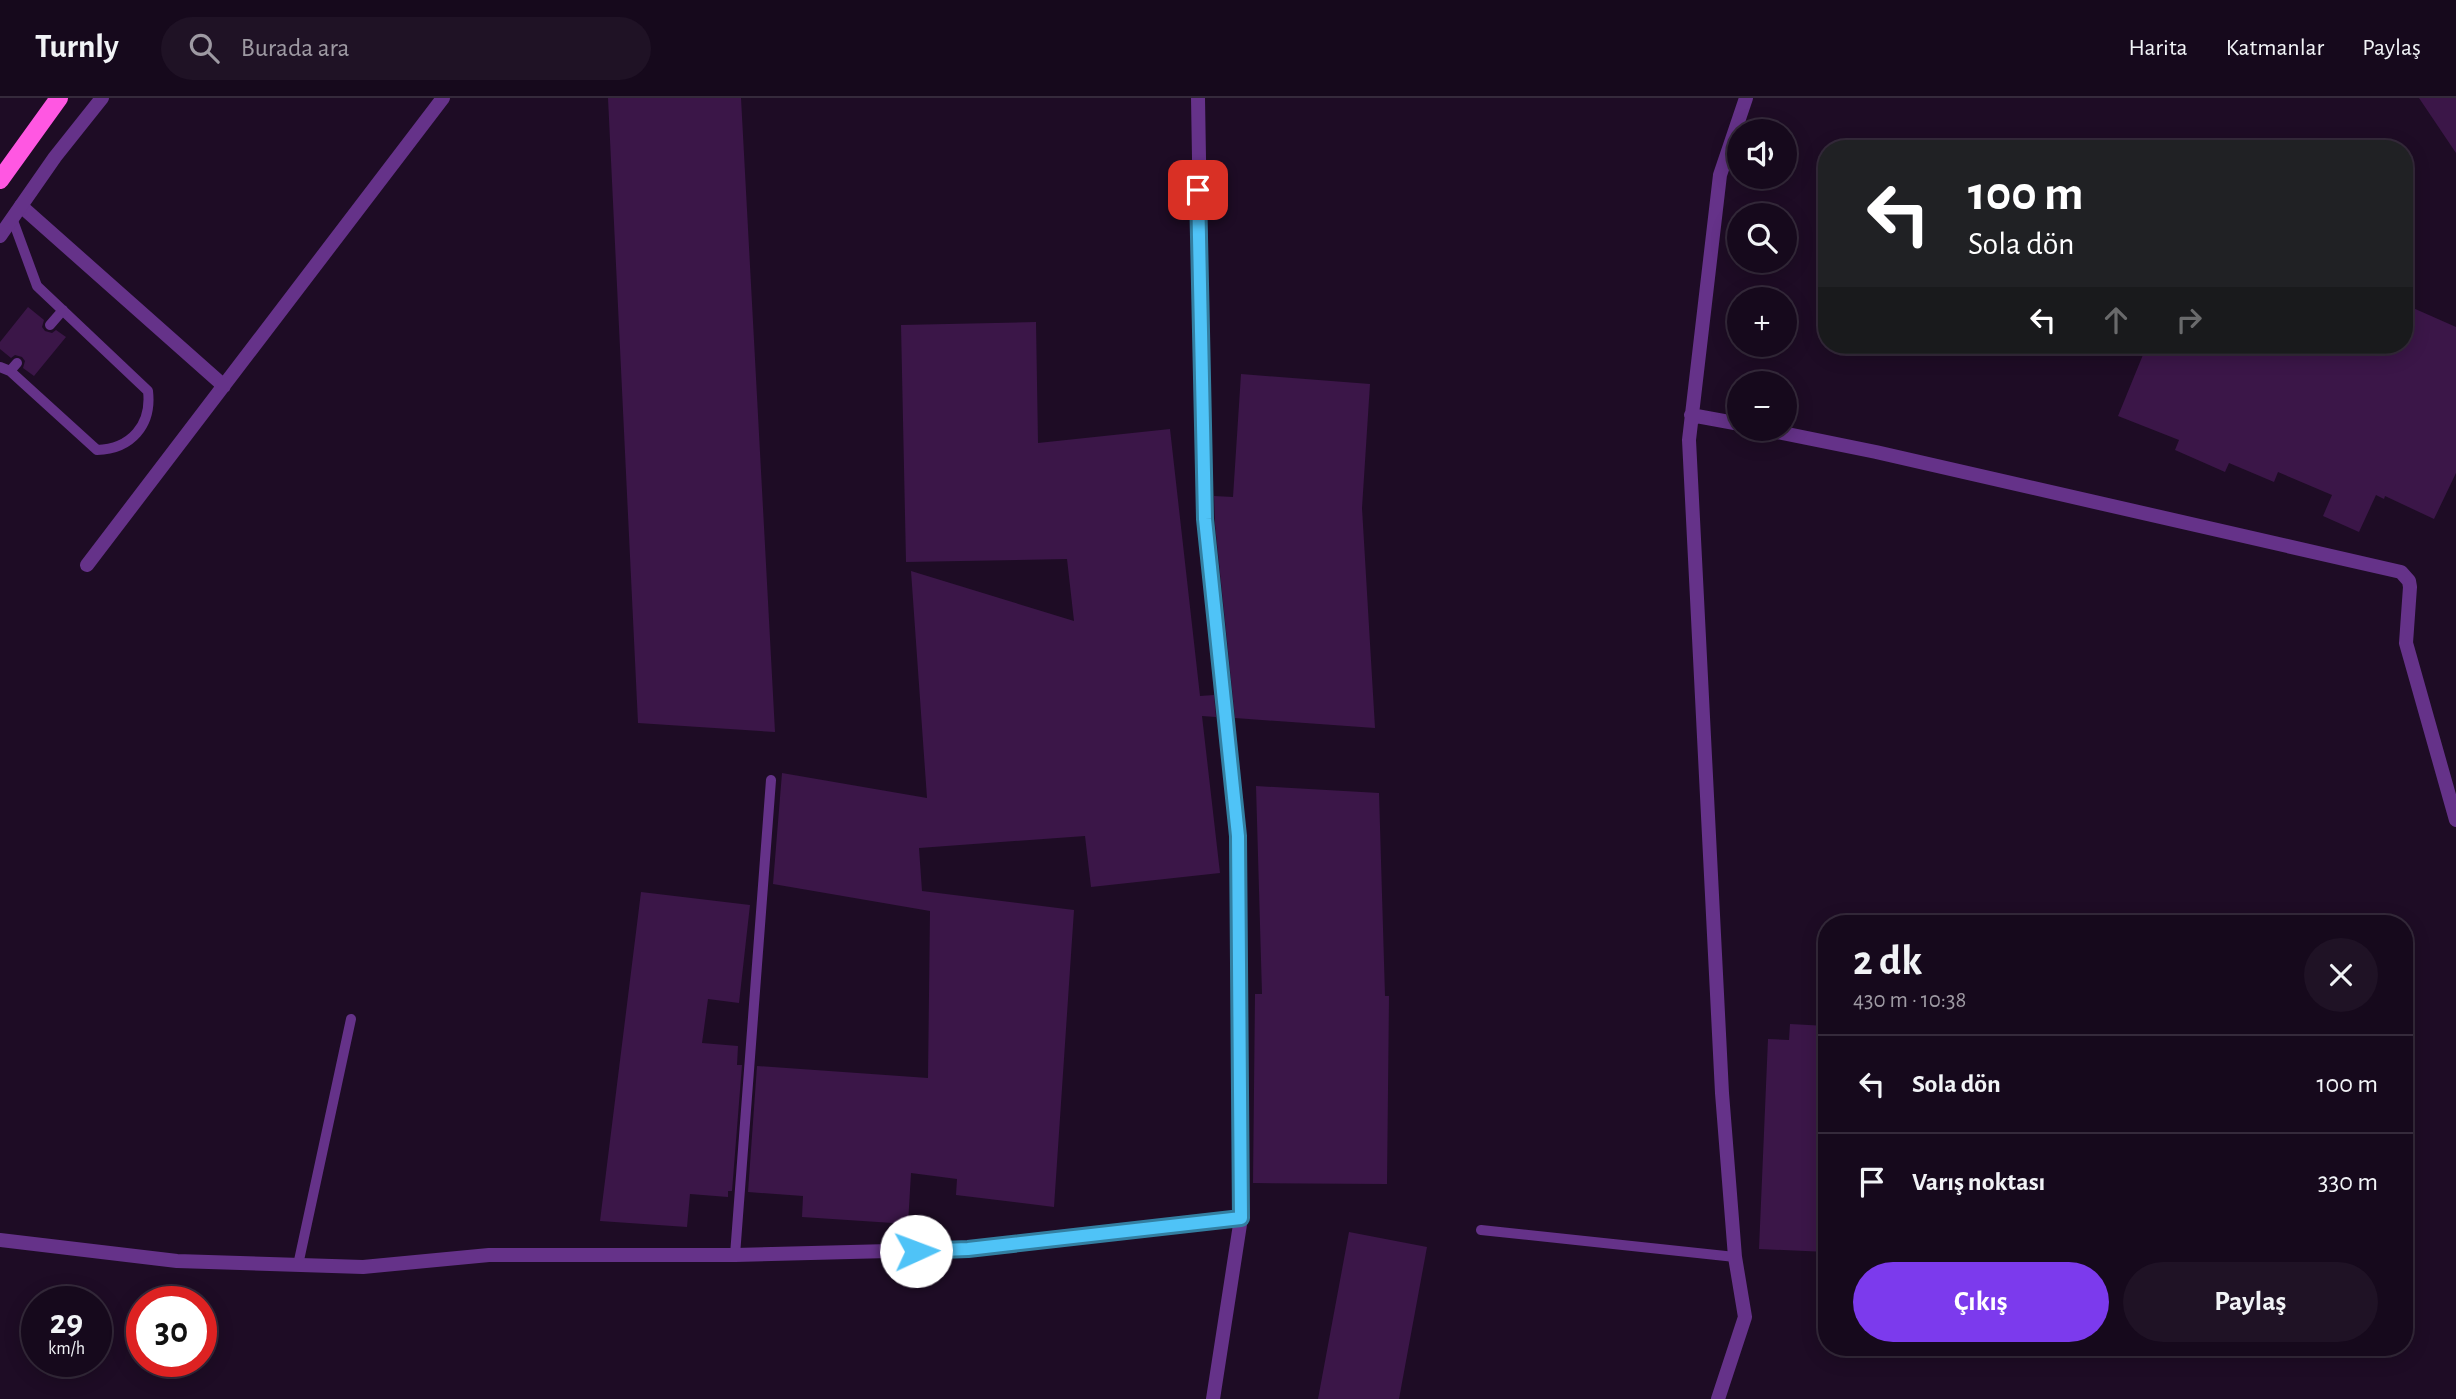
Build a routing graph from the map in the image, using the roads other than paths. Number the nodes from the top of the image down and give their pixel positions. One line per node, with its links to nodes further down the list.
1 (59, 98): 6 (main road)
2 (102, 98): 7 (street)
3 (443, 98): 12 (street)
4 (1198, 98): 20 (street)
5 (1746, 98): 13 (street)
6 (0, 180)
7 (16, 212): 8 (street); 9 (lane); 12 (street)
8 (0, 236)
9 (63, 310): 10 (lane); 11 (lane)
10 (50, 325)
11 (9, 367)
12 (224, 386): 16 (street)
13 (1691, 415): 14 (street); 24 (street)
14 (1727, 422)
15 (1797, 436): 18 (street)
16 (87, 565)
17 (771, 780): 23 (lane)
18 (2456, 820)
19 (351, 1019): 25 (lane)
20 (1241, 1218): 23 (street); 26 (street)
21 (1481, 1230): 24 (lane)
22 (0, 1240): 25 (street)
23 (735, 1255): 25 (street)
24 (1735, 1257): 27 (street)
25 (298, 1265)
26 (1213, 1399)
27 (1718, 1399)

